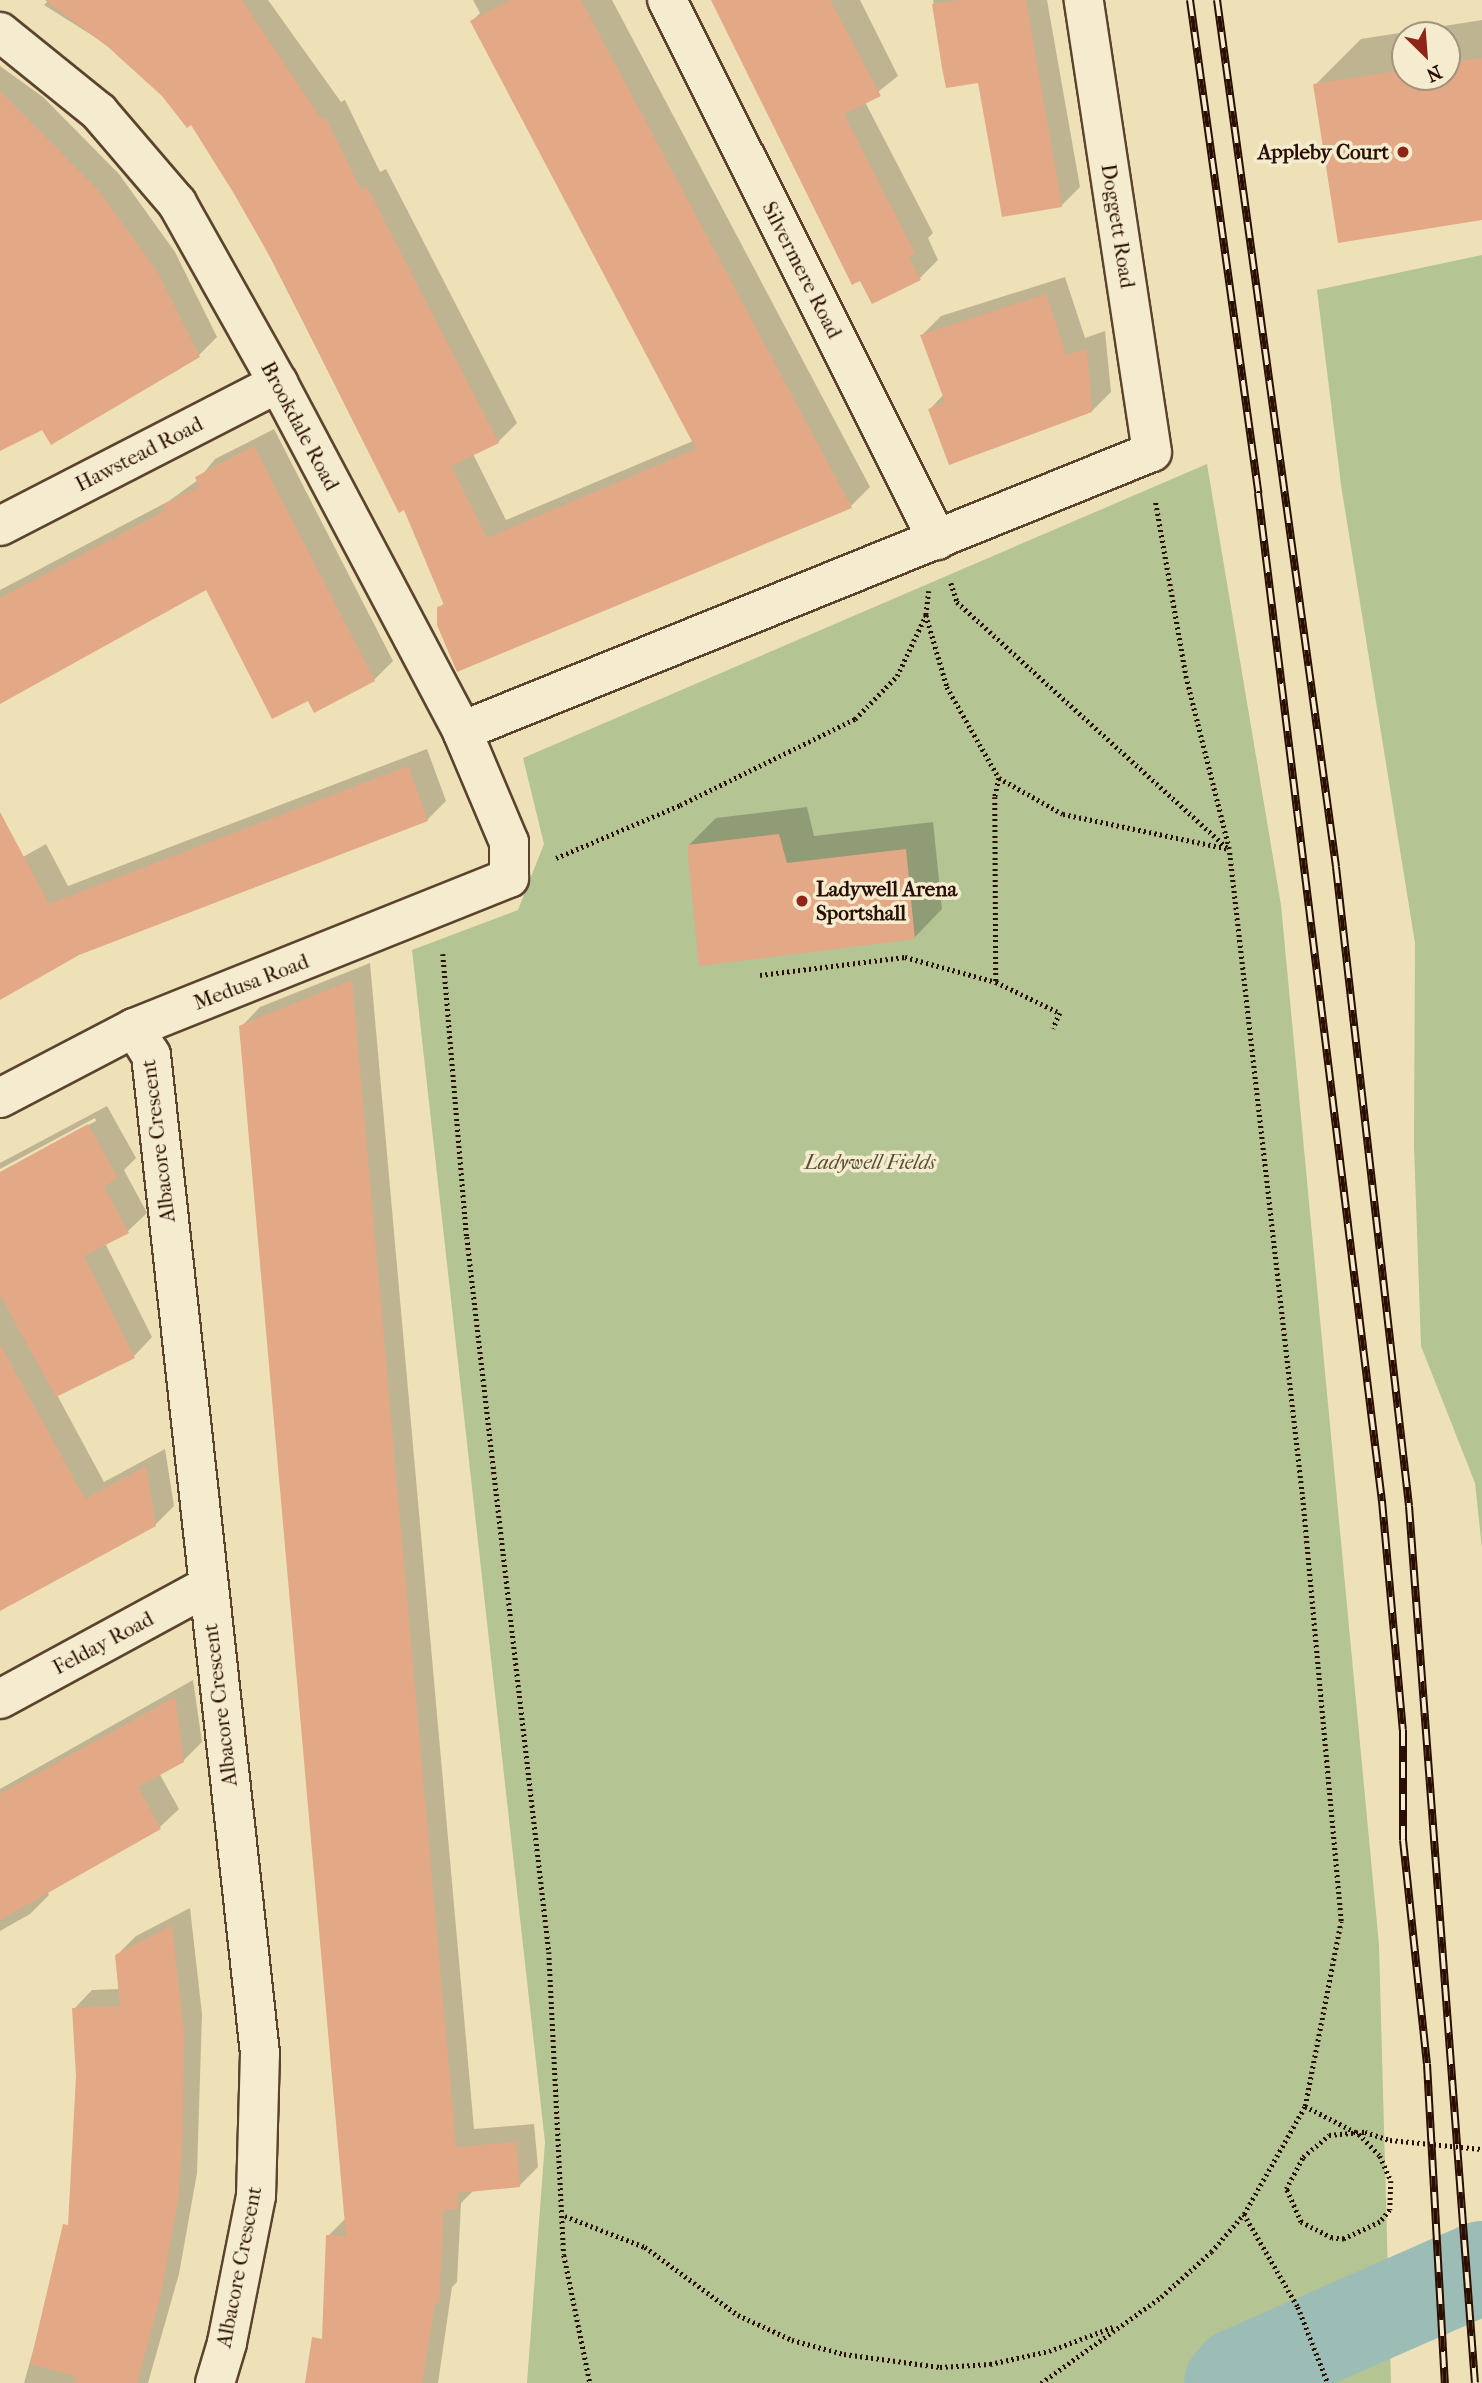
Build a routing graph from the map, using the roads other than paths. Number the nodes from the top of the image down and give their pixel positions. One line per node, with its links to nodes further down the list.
1 (667, 0): 6 (street, Silvermere Road)
2 (1084, 0): 6 (street, Doggett Road)
3 (0, 32): 4 (street, Brookdale Road)
4 (278, 383): 5 (street, Hawstead Road); 7 (street, Brookdale Road)
5 (0, 526)
6 (937, 540): 7 (street)
7 (461, 731): 8 (street, Brookdale Road)
8 (509, 878): 9 (street, Medusa Road)
9 (134, 1028): 10 (street, Medusa Road); 11 (street, Albacore Crescent)
10 (0, 1098)
11 (206, 1587): 12 (street, Felday Road); 13 (street, Albacore Crescent)
12 (0, 1699)
13 (215, 2383)

